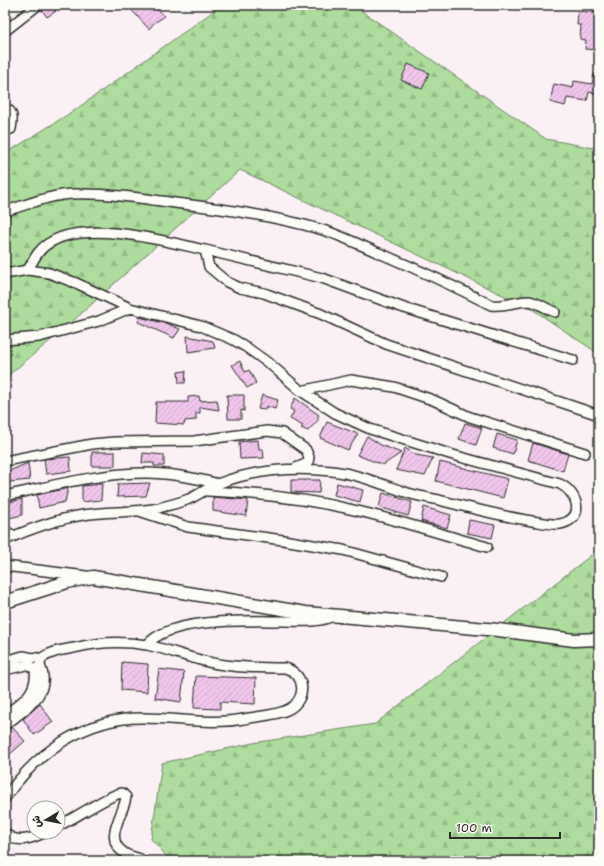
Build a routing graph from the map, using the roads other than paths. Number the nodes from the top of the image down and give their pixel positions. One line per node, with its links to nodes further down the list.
1 (36, 5): 2 (street)
2 (5, 31)
3 (5, 108): 4 (street)
4 (11, 129)
5 (5, 211): 10 (street)
6 (206, 250): 7 (street); 12 (street); 14 (street)
7 (28, 270): 8 (street); 9 (street)
8 (5, 274)
9 (130, 308): 11 (street); 13 (street)
10 (555, 312)
11 (5, 340)
12 (573, 360)
13 (301, 391): 15 (street); 17 (street)
14 (596, 414)
15 (585, 453)
16 (5, 461): 17 (street)
17 (292, 470): 18 (street)
18 (219, 484): 19 (street); 20 (street)
19 (206, 491): 21 (street); 24 (street)
20 (5, 496)
21 (141, 511): 23 (street); 27 (street)
22 (5, 530): 23 (street)
23 (9, 538)
24 (487, 547)
25 (5, 566): 26 (street)
26 (93, 577): 28 (main road); 29 (main road)
27 (441, 577)
28 (5, 602)
29 (334, 616): 30 (main road); 31 (street)
30 (599, 639)
31 (147, 646): 33 (street); 37 (street)
32 (5, 661): 33 (street)
33 (36, 663): 34 (street); 35 (street); 36 (street)
34 (5, 670)
35 (5, 715)
36 (5, 725)
37 (5, 798)
38 (66, 822): 41 (street)
39 (5, 833): 40 (street)
40 (26, 840)
41 (142, 861)

